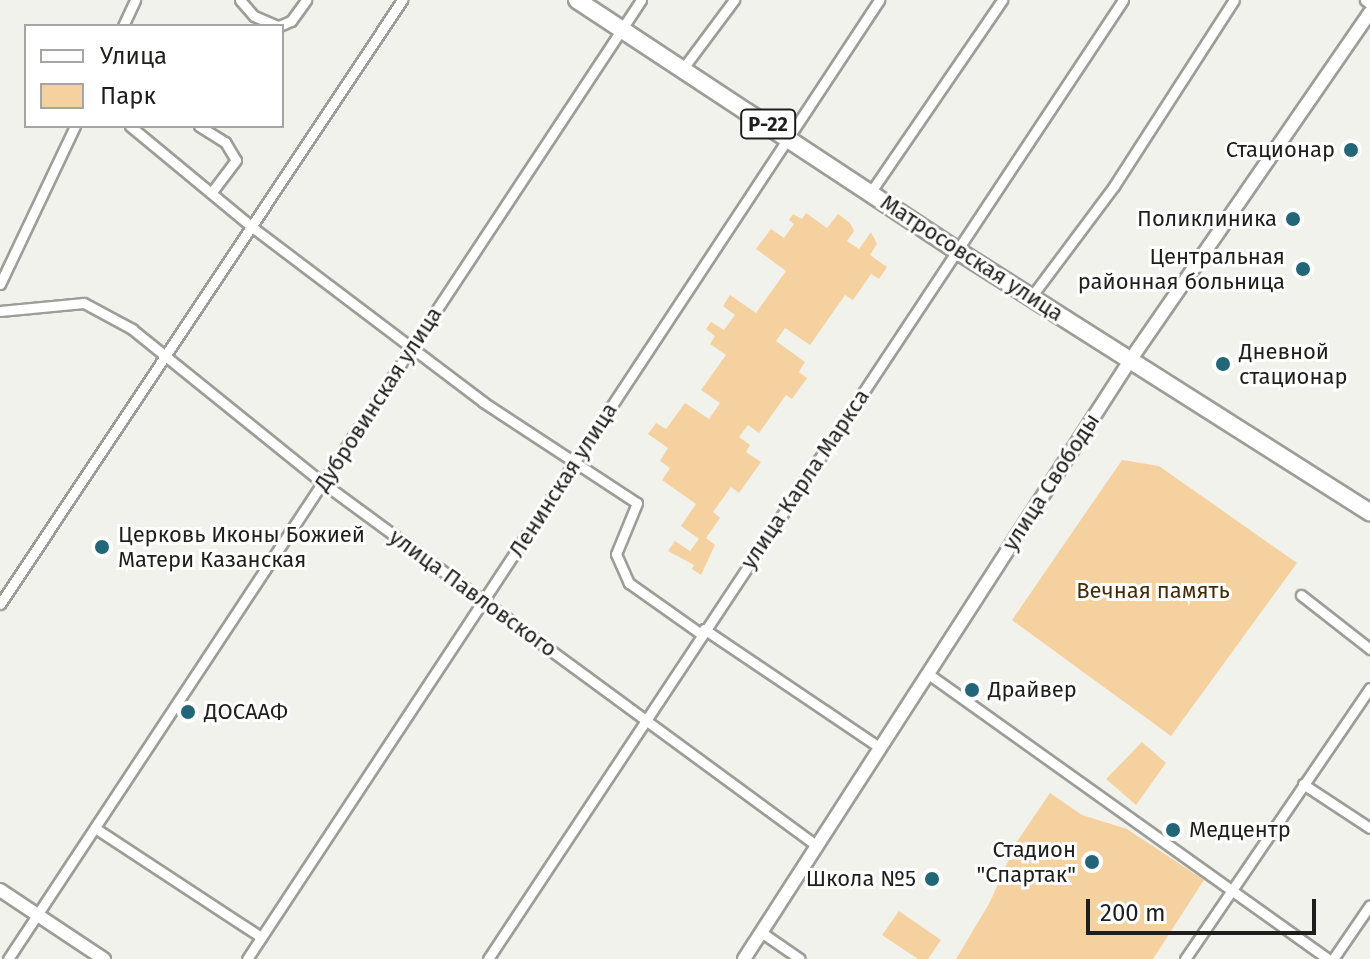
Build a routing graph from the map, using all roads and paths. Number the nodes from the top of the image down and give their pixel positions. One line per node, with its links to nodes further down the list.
1 (135, 0): 16 (street)
2 (240, 0): 15 (street)
3 (306, 0): 17 (street)
4 (402, 0): 26 (street)
5 (577, 0): 18 (highway, Матросовская улица / Р-22)
6 (641, 0): 18 (street, Дубровинская улица)
7 (734, 0): 19 (street)
8 (879, 0): 23 (street, Ленинская улица)
9 (1002, 0): 25 (street)
10 (1123, 0): 27 (street, улица Карла Маркса)
11 (1234, 0): 29 (street)
12 (1365, 0): 13 (street)
13 (1370, 4)
14 (1370, 12): 33 (main road, улица Свободы)
15 (252, 21)
16 (124, 24)
17 (284, 24)
18 (623, 27): 19 (highway, Матросовская улица / Р-22); 31 (street, Дубровинская улица)
19 (684, 67): 23 (highway, Матросовская улица / Р-22)
20 (74, 128): 28 (street)
21 (132, 128): 24 (street)
22 (202, 128): 24 (street)
23 (789, 139): 25 (highway, Матросовская улица / Р-22); 34 (street, Ленинская улица)
24 (211, 193): 26 (street)
25 (870, 193): 27 (highway, Матросовская улица / Р-22)
26 (252, 227): 31 (street); 32 (street)
27 (958, 251): 29 (highway, Матросовская улица / Р-22); 40 (street, улица Карла Маркса)
28 (0, 284)
29 (1031, 297): 33 (highway, Матросовская улица / Р-22)
30 (0, 311): 32 (street, улица Павловского)
31 (411, 347): 34 (street); 35 (street, Дубровинская улица)
32 (167, 358): 35 (street, улица Павловского); 39 (street)
33 (1131, 359): 36 (highway, Матросовская улица / Р-22); 42 (main road, улица Свободы)
34 (569, 463): 38 (street, Ленинская улица); 40 (street)
35 (323, 483): 38 (street, улица Павловского); 47 (street, Дубровинская улица)
36 (1370, 512)
37 (1301, 595): 41 (street)
38 (486, 601): 44 (street, улица Павловского); 55 (street, Ленинская улица)
39 (0, 604)
40 (702, 632): 44 (street, улица Карла Маркса); 45 (street)
41 (1370, 649)
42 (927, 673): 45 (main road, улица Свободы); 50 (street)
43 (1370, 688): 46 (street)
44 (642, 720): 49 (street, улица Павловского); 59 (street, улица Карла Маркса)
45 (879, 747): 49 (main road, улица Свободы)
46 (1303, 784): 48 (street); 50 (street)
47 (95, 828): 53 (street, Дубровинская улица); 55 (street)
48 (1370, 828)
49 (817, 846): 54 (main road, улица Свободы)
50 (1232, 889): 62 (street); 63 (street)
51 (0, 890): 53 (main road)
52 (1370, 905): 63 (street)
53 (37, 915): 56 (street, Дубровинская улица); 57 (main road)
54 (761, 932): 60 (main road, улица Свободы); 61 (street)
55 (261, 937): 58 (street, Ленинская улица)
56 (8, 959)
57 (104, 959)
58 (247, 959)
59 (488, 959)
60 (744, 959)
61 (800, 959)
62 (1185, 959)
63 (1330, 959)

